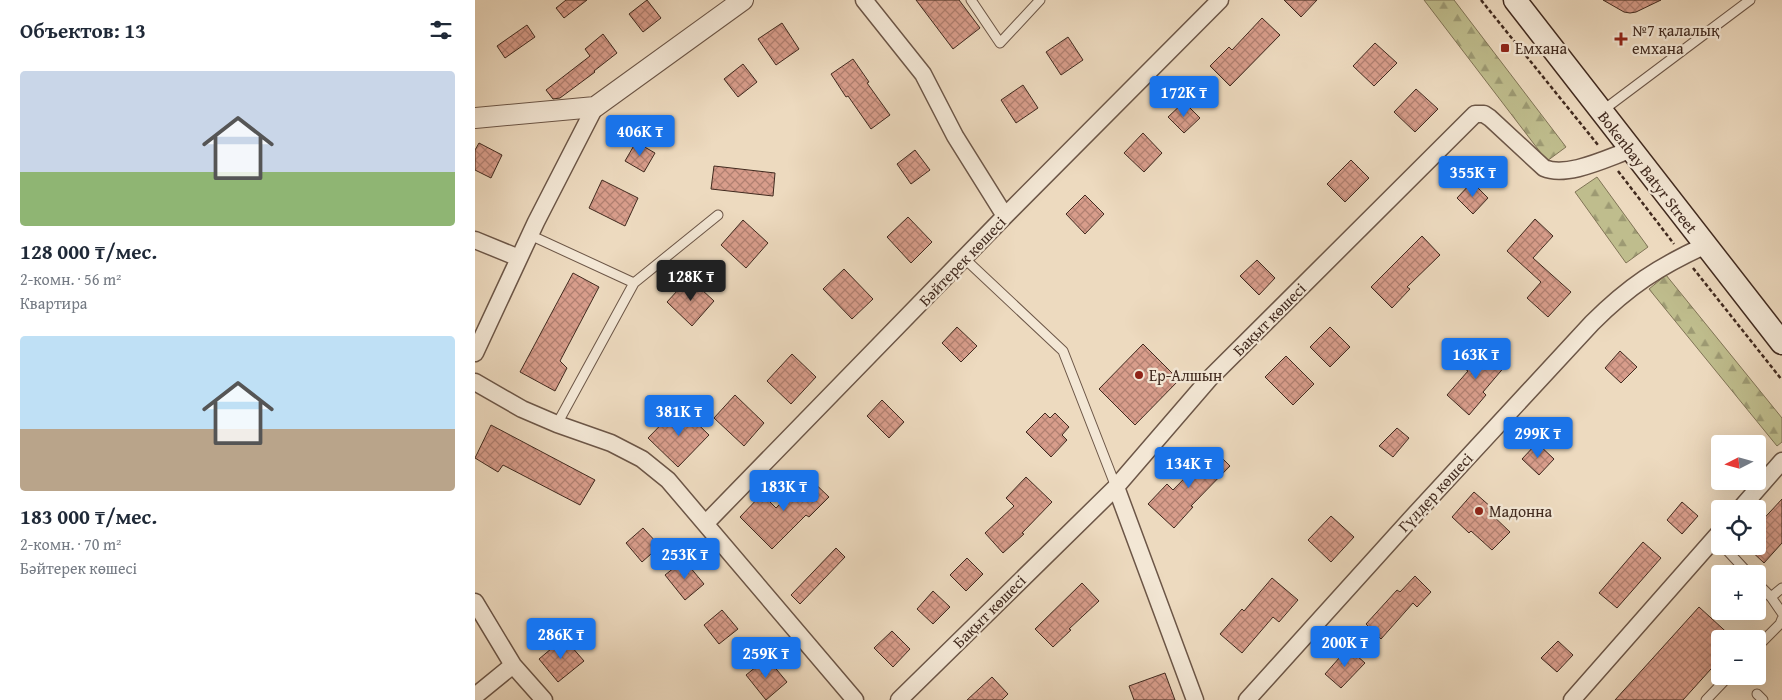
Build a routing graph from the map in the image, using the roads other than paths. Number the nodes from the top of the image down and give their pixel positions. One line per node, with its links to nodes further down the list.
1 (743, 0): 8 (street)
2 (864, 0): 13 (street)
3 (971, 0): 4 (lane)
4 (1040, 0)
5 (1220, 0): 13 (street, Бәйтерек көшесі)
6 (1515, 0): 9 (main road, Bokenbay Batyr Street)
7 (1750, 0): 9 (lane)
8 (595, 108): 10 (street); 14 (street)
9 (1601, 112): 11 (main road, Bokenbay Batyr Street)
10 (475, 118)
11 (1630, 150): 16 (main road, Bokenbay Batyr Street); 25 (street, Бақыт көшесі)
12 (718, 215): 19 (lane)
13 (1005, 216): 18 (street, Бәйтерек көшесі)
14 (530, 236): 17 (street); 19 (lane)
15 (475, 240): 17 (street)
16 (1706, 245): 20 (main road, Bokenbay Batyr Street); 45 (street, Гүлдер көшесі)
17 (519, 258): 21 (street)
18 (965, 259): 25 (lane); 27 (street, Бәйтерек көшесі)
19 (634, 283): 23 (lane)
20 (1782, 343)
21 (475, 353)
22 (475, 382): 23 (street)
23 (557, 424): 27 (street)
24 (1780, 470): 26 (street)
25 (1115, 486): 43 (street, Бақыт көшесі); 44 (street)
26 (1749, 500)
27 (706, 523): 42 (street)
28 (1711, 549): 46 (street)
29 (1732, 555): 30 (lane)
30 (1741, 565)
31 (1782, 588): 33 (lane)
32 (1766, 592): 33 (lane)
33 (1771, 597): 35 (lane)
34 (475, 602): 38 (street)
35 (1782, 613)
36 (1782, 619): 37 (lane)
37 (1766, 638)
38 (513, 665): 40 (street); 41 (street)
39 (1720, 685): 47 (lane)
40 (475, 696)
41 (544, 700)
42 (855, 700)
43 (899, 700)
44 (1195, 700)
45 (1247, 700)
46 (1572, 700)
47 (1706, 700)

